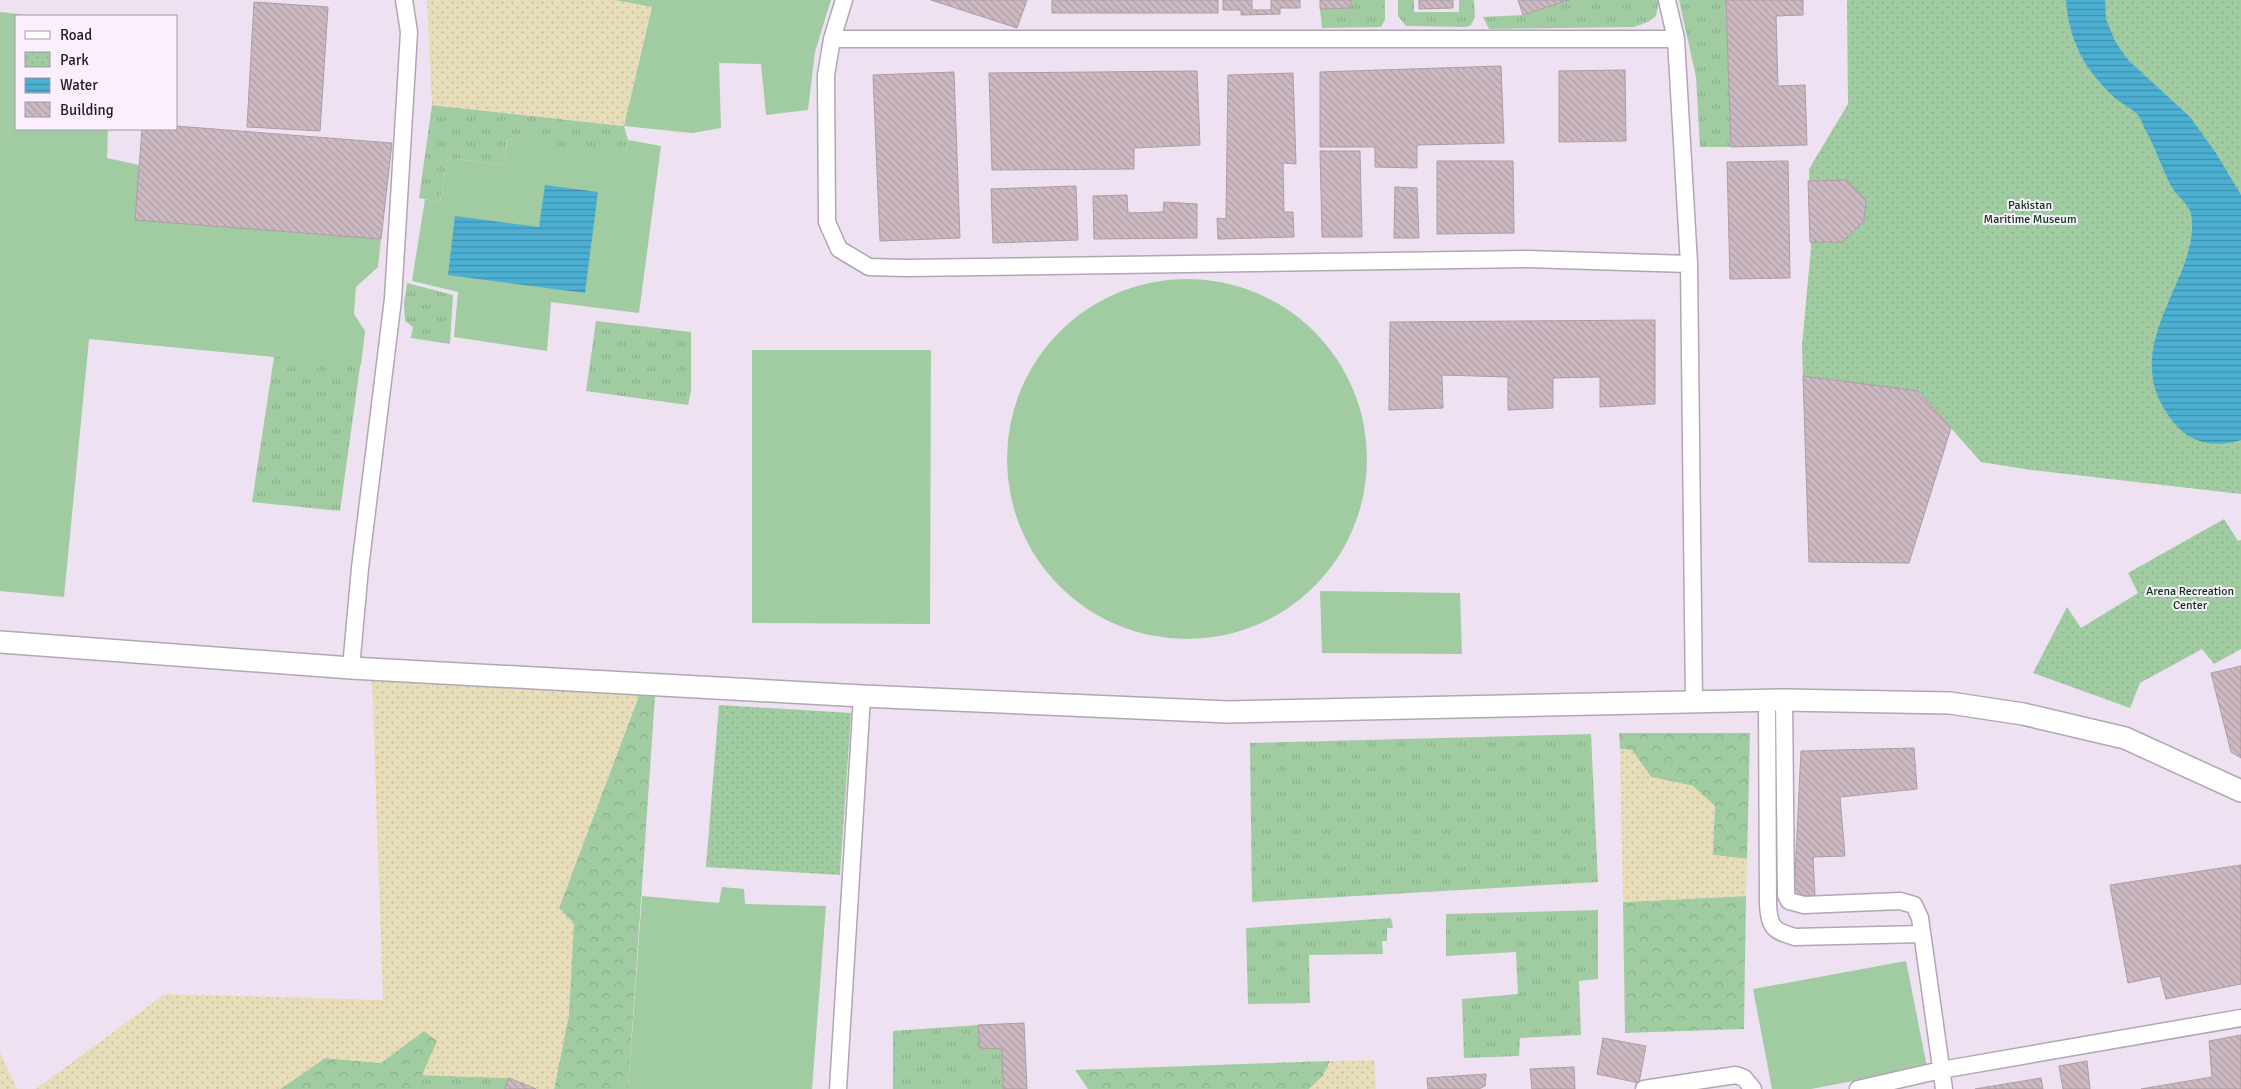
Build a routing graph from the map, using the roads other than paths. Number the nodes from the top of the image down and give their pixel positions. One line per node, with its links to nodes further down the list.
1 (404, 0): 8 (street)
2 (844, 0): 4 (street)
3 (1667, 0): 5 (street)
4 (832, 39): 5 (street); 6 (street)
5 (1676, 39): 6 (street)
6 (1689, 264): 11 (street)
7 (0, 642): 8 (street)
8 (351, 668): 9 (street)
9 (862, 696): 11 (street); 16 (street)
10 (1775, 700): 11 (street); 12 (street); 13 (street); 13 (street)
11 (1694, 702)
12 (2241, 791)
13 (1922, 934): 15 (street)
14 (2241, 1018): 15 (street)
15 (1941, 1070): 19 (street); 20 (street)
16 (838, 1089)
17 (1644, 1089): 18 (street)
18 (1753, 1089)
19 (1858, 1089)
20 (1944, 1089)

